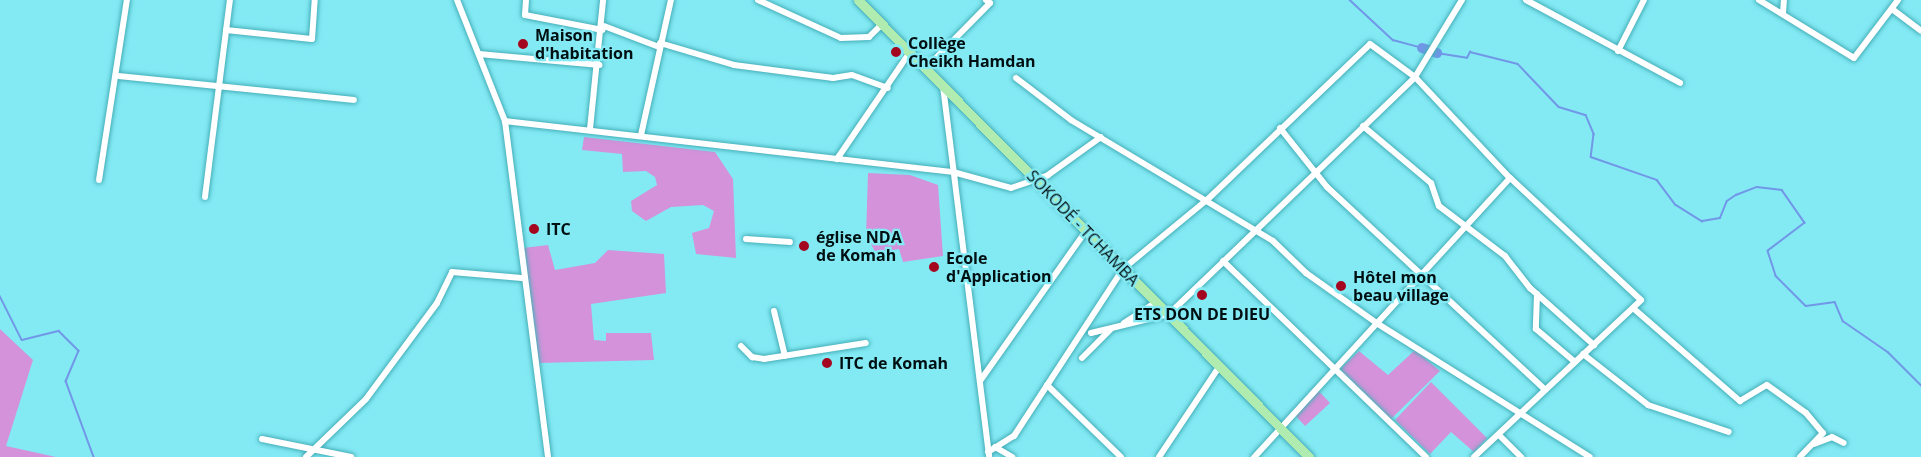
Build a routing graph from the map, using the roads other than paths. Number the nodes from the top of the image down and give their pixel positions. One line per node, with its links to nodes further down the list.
1 (127, 0): 31 (street)
2 (230, 0): 23 (street)
3 (315, 0): 23 (street)
4 (457, 0): 28 (street)
5 (526, 0): 22 (street)
6 (603, 0): 22 (street)
7 (671, 0): 25 (street)
8 (758, 0): 21 (street)
9 (858, 0): 21 (main road, SOKODÉ - TCHAMBA)
10 (1462, 0): 32 (street)
11 (1526, 0): 18 (street)
12 (1548, 0): 18 (street)
13 (1644, 0): 26 (street)
14 (1759, 0): 20 (street)
15 (1784, 0): 20 (street)
16 (1898, 0): 19 (street)
17 (989, 1): 30 (street)
18 (1544, 8): 26 (street)
19 (1892, 9): 20 (street); 24 (street)
20 (1783, 13)
21 (882, 24): 27 (main road, SOKODÉ - TCHAMBA)
22 (604, 28): 25 (street); 29 (street)
23 (226, 30): 35 (street)
24 (1921, 31)
25 (660, 45): 37 (street); 43 (street)
26 (1618, 51): 34 (street)
27 (910, 52): 30 (main road, SOKODÉ - TCHAMBA); 37 (street)
28 (479, 54): 29 (street); 39 (street)
29 (599, 65): 42 (street)
30 (926, 68): 36 (main road, SOKODÉ - TCHAMBA)
31 (119, 76): 35 (street); 49 (street)
32 (1415, 77): 40 (street); 41 (street); 48 (street)
33 (1016, 78): 44 (street)
34 (1680, 83)
35 (219, 86): 38 (street); 51 (street)
36 (943, 86): 47 (street); 50 (main road, SOKODÉ - TCHAMBA)
37 (888, 88): 45 (street)
38 (354, 100)
39 (505, 122): 42 (street); 61 (street)
40 (1363, 126): 46 (street); 54 (street)
41 (1280, 128): 46 (street); 52 (street)
42 (590, 129): 43 (street)
43 (641, 135): 45 (street)
44 (1101, 137): 50 (street); 52 (street)
45 (837, 159): 47 (street)
46 (1316, 168): 53 (street); 60 (street)
47 (953, 172): 50 (street); 81 (street)
48 (1510, 178): 54 (street); 64 (street)
49 (99, 180)
50 (1036, 180): 55 (main road, SOKODÉ - TCHAMBA)
51 (205, 197)
52 (1208, 199): 53 (street); 59 (street)
53 (1255, 229): 58 (street); 67 (street)
54 (1466, 230): 60 (street); 62 (street)
55 (1086, 231): 59 (main road, SOKODÉ - TCHAMBA); 81 (street)
56 (746, 239): 57 (street)
57 (790, 242)
58 (1223, 261): 66 (street); 80 (street)
59 (1123, 269): 63 (main road, SOKODÉ - TCHAMBA); 68 (street)
60 (1423, 276): 67 (street); 83 (street)
61 (522, 278): 92 (street); 96 (street)
62 (1537, 294): 73 (street); 78 (street)
63 (1156, 302): 66 (main road, SOKODÉ - TCHAMBA); 69 (street)
64 (1633, 308): 73 (street); 90 (street)
65 (774, 311): 76 (street)
66 (1169, 314): 69 (street); 79 (main road, SOKODÉ - TCHAMBA)
67 (1378, 324): 80 (street); 84 (street)
68 (1086, 326): 70 (street); 82 (street)
69 (1110, 329): 70 (street); 71 (street)
70 (1091, 333): 71 (street)
71 (1094, 343): 77 (street)
72 (866, 344): 76 (street)
73 (1594, 345): 75 (street)
74 (741, 346): 76 (street)
75 (1584, 354): 78 (street); 86 (street)
76 (785, 356)
77 (1082, 358)
78 (1575, 362): 83 (street)
79 (1219, 366): 85 (main road, SOKODÉ - TCHAMBA); 99 (street)
80 (1333, 369): 85 (street); 102 (street)
81 (980, 381): 93 (street)
82 (1047, 385): 91 (street); 98 (street)
83 (1544, 389): 84 (street)
84 (1521, 412): 87 (street); 105 (street)
85 (1278, 426): 100 (street); 101 (main road, SOKODÉ - TCHAMBA)
86 (1729, 432)
87 (1500, 436): 103 (street); 104 (street)
88 (262, 439): 92 (street)
89 (1844, 443): 90 (street)
90 (1811, 446): 106 (street)
91 (996, 447): 93 (street); 97 (street)
92 (316, 448): 94 (street); 95 (street)
93 (988, 454)
94 (306, 457)
95 (351, 457)
96 (548, 457)
97 (1012, 457)
98 (1121, 457)
99 (1159, 457)
100 (1254, 457)
101 (1309, 457)
102 (1426, 457)
103 (1474, 457)
104 (1521, 457)
105 (1590, 457)
106 (1800, 457)

